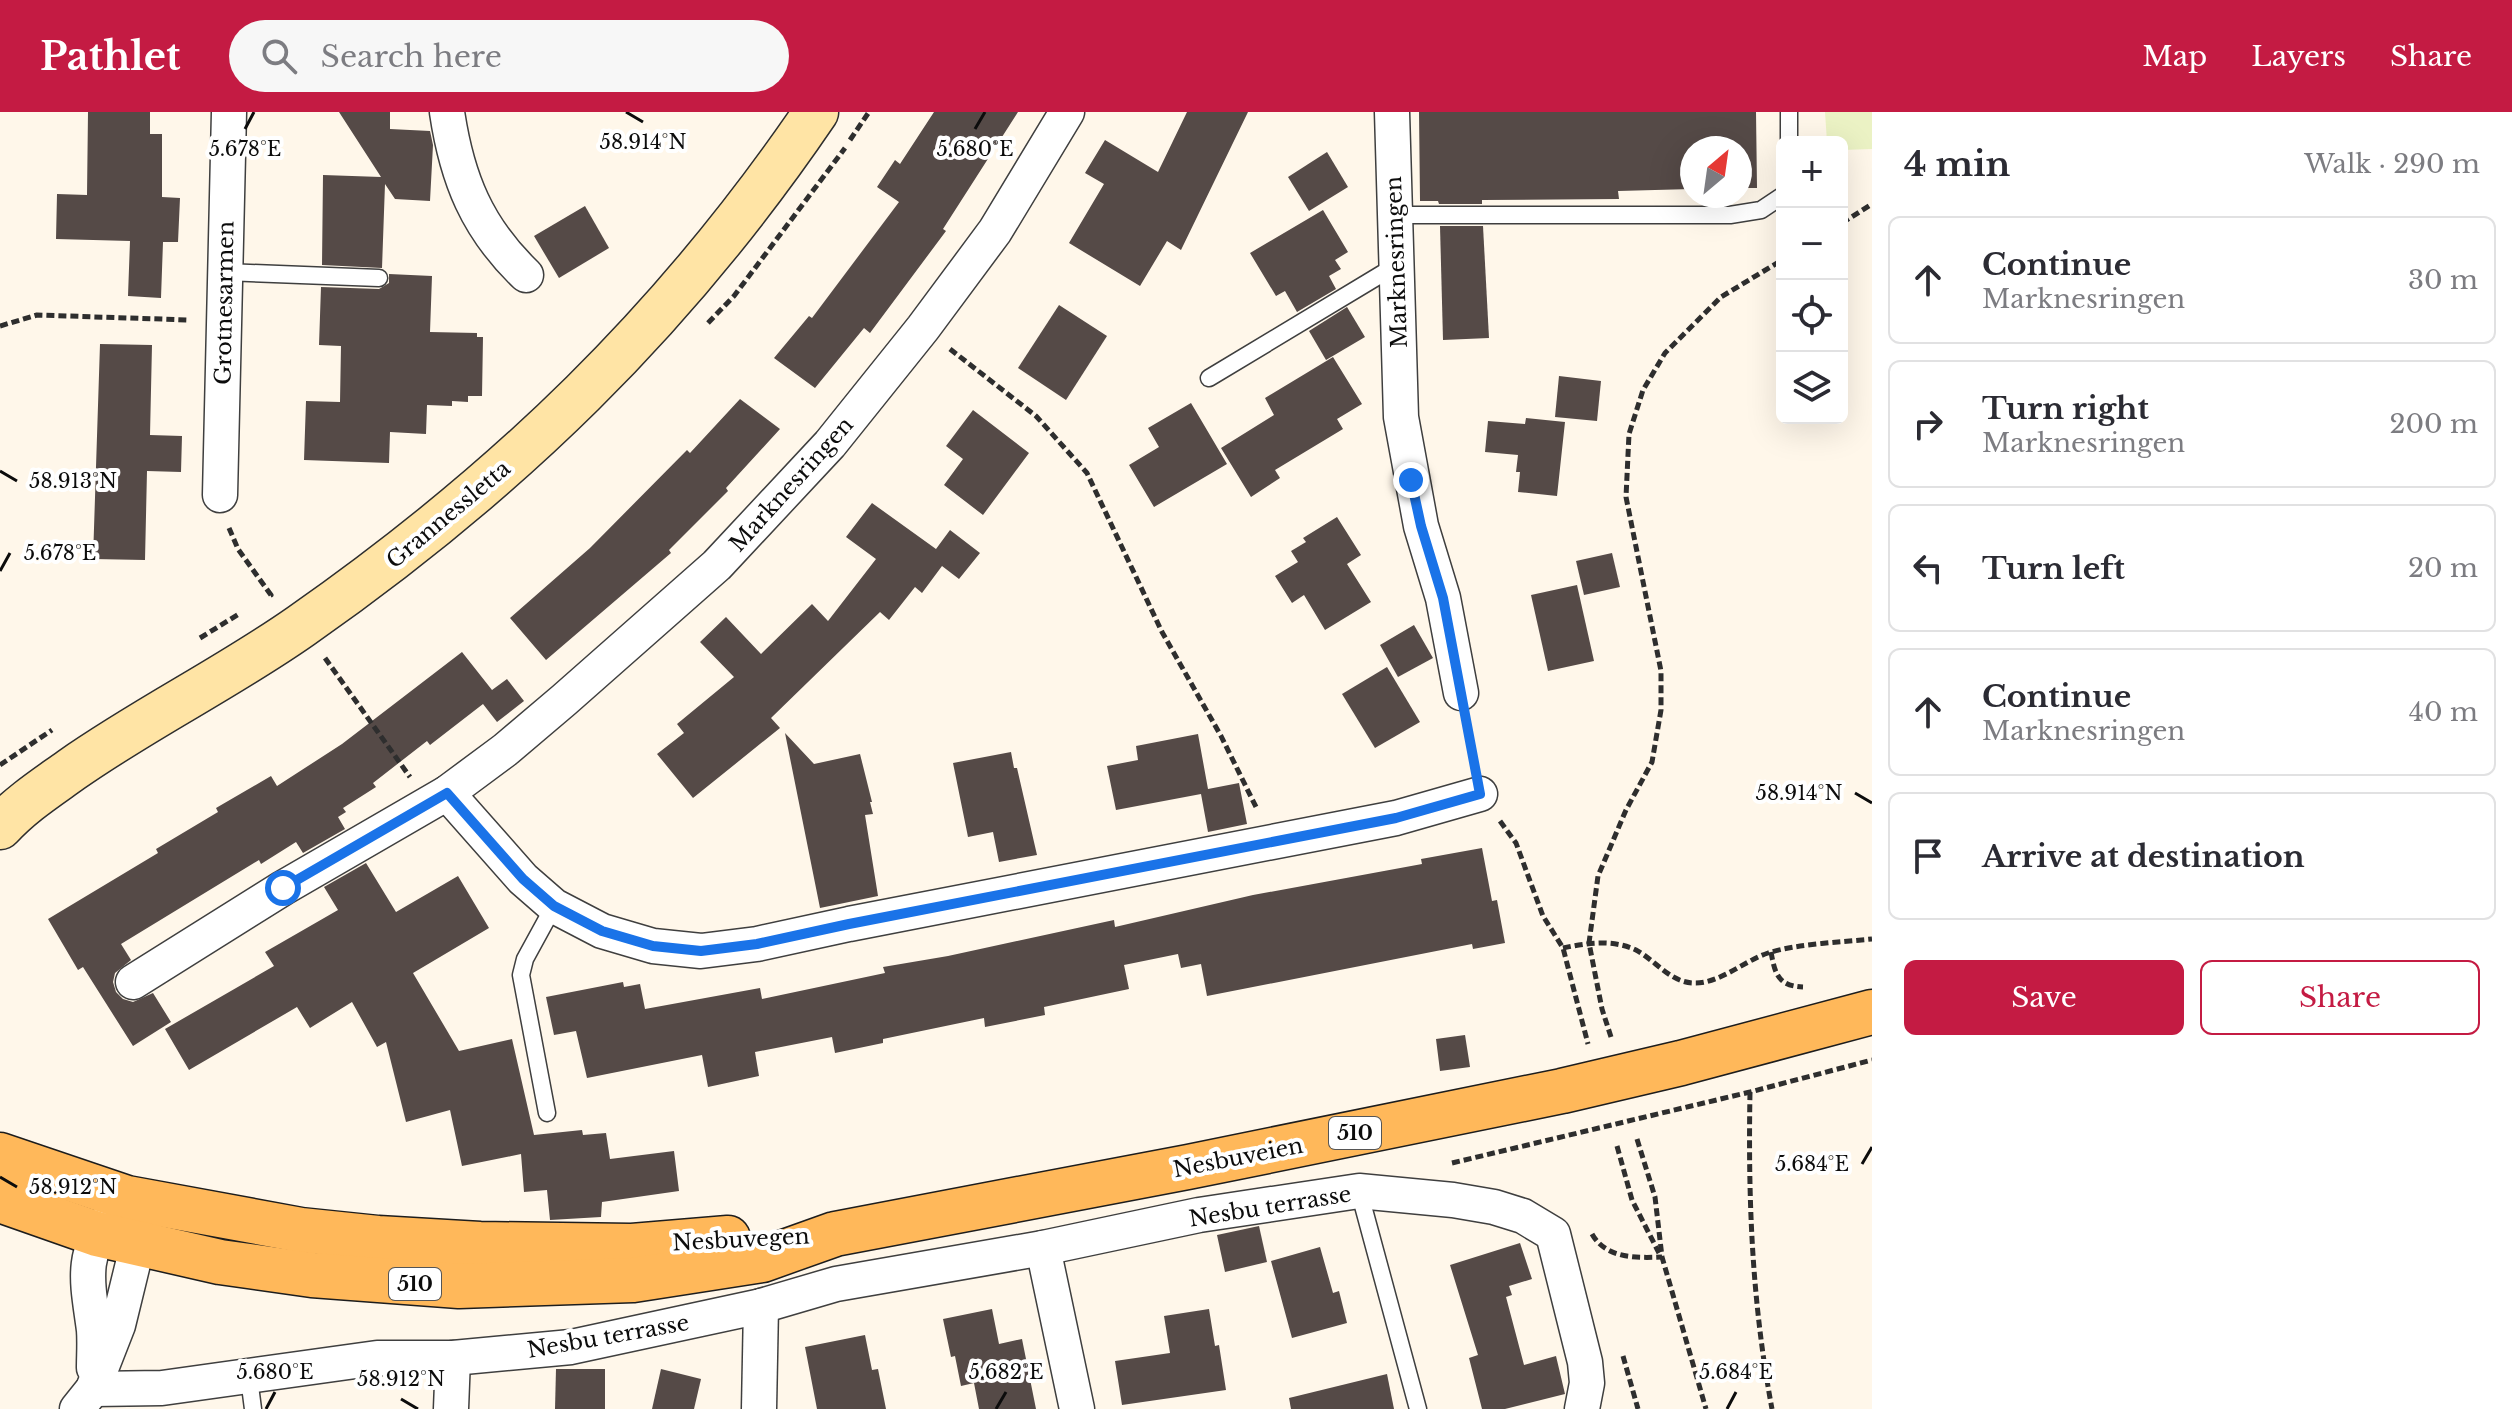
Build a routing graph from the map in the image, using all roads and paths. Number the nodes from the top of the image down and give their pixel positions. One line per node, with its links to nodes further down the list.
1 (229, 112): 14 (street, Grotnesarmen)
2 (447, 112): 15 (street)
3 (816, 112): 27 (main road, Grannessletta)
4 (1067, 112): 19 (street, Marknesringen)
5 (1392, 112): 10 (street, Marknesringen)
6 (1789, 112): 7 (lane)
7 (1789, 136)
8 (1776, 200): 10 (lane)
9 (1872, 204): 11 (path)
10 (1393, 215): 13 (street, Marknesringen)
11 (1848, 219)
12 (1776, 264): 31 (path)
13 (1395, 266): 20 (lane); 24 (street, Marknesringen)
14 (225, 272): 16 (lane); 17 (street, Grotnesarmen)
15 (526, 275)
16 (379, 278)
17 (224, 321): 18 (path); 21 (street, Grotnesarmen)
18 (0, 326)
19 (923, 328): 26 (street, Marknesringen); 28 (path)
20 (1209, 378)
21 (220, 495): 22 (path)
22 (271, 595)
23 (323, 656): 26 (path)
24 (1461, 693): 25 (path)
25 (1480, 794): 28 (street); 32 (path)
26 (438, 798): 29 (street); 34 (street, Marknesringen)
27 (0, 827)
28 (1273, 842): 29 (street)
29 (554, 906): 41 (lane)
30 (1872, 939): 33 (path)
31 (1589, 943): 32 (path); 33 (path); 38 (path)
32 (1563, 948): 37 (path)
33 (1771, 952): 35 (path)
34 (133, 982)
35 (1812, 987)
36 (1872, 1012): 49 (main road, Nesbuveien / 510)
37 (1589, 1051)
38 (1616, 1051)
39 (1872, 1060): 40 (path)
40 (1750, 1092): 45 (path); 63 (path)
41 (547, 1113)
42 (1637, 1139): 52 (path)
43 (1617, 1146): 52 (path)
44 (0, 1155): 47 (main road, Nesbuvegen / 510)
45 (1446, 1165)
46 (1359, 1191): 51 (street, Nesbu terrasse); 60 (lane); 61 (street, Nesbu terrasse)
47 (127, 1198): 49 (main road, Nesbuvegen / 510); 50 (street, Nesbu terrasse)
48 (0, 1200): 50 (main road, Nesbuvegen / 510)
49 (835, 1234): 50 (main road, Nesbuvegen / 510)
50 (117, 1238): 56 (street, Nesbu terrasse)
51 (1043, 1248): 53 (street, Nesbu terrasse); 59 (street)
52 (1662, 1257): 62 (path)
53 (761, 1306): 54 (street, Nesbu terrasse); 58 (street)
54 (453, 1358): 55 (street, Nesbu terrasse); 57 (street)
55 (251, 1393): 56 (street, Nesbu terrasse)
56 (85, 1399)
57 (451, 1409)
58 (759, 1409)
59 (1077, 1409)
60 (1418, 1409)
61 (1582, 1409)
62 (1706, 1409)
63 (1772, 1409)

